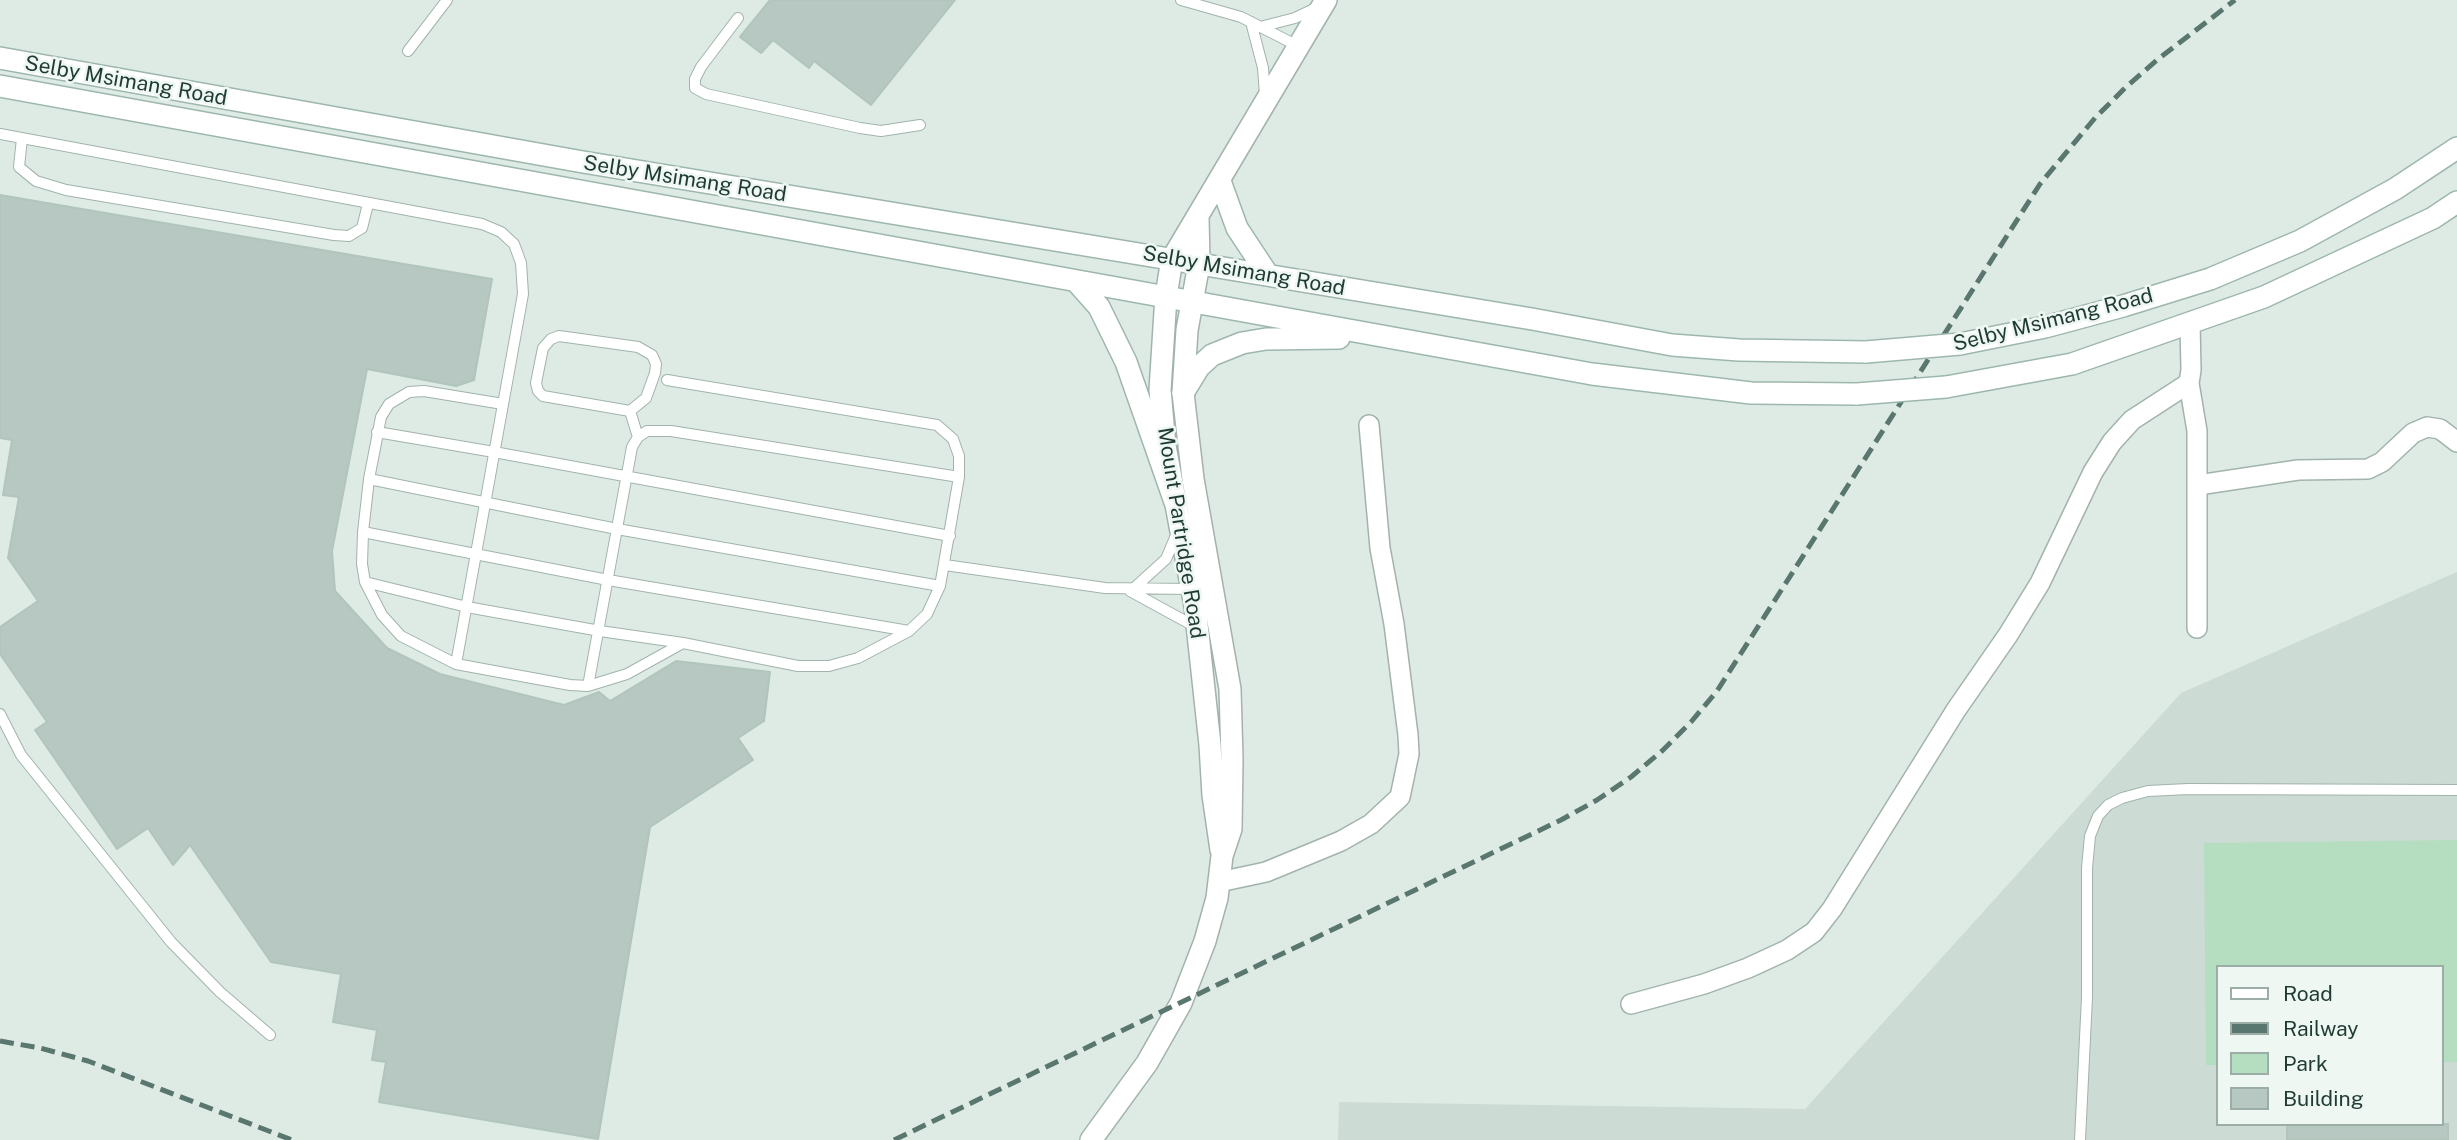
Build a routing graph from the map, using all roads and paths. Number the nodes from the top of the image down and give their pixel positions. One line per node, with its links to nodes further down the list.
1 (447, 0): 7 (lane)
2 (1181, 0): 5 (lane)
3 (1325, 2): 5 (lane); 6 (main road, Mount Partridge Road)
4 (738, 18): 11 (lane)
5 (1256, 24): 6 (lane); 10 (lane)
6 (1299, 46): 10 (main road, Mount Partridge Road)
7 (408, 51)
8 (0, 58): 19 (main road, Selby Msimang Road)
9 (0, 86): 22 (main road, Selby Msimang Road)
10 (1266, 102): 15 (main road, Mount Partridge Road)
11 (920, 125)
12 (0, 134): 13 (lane)
13 (22, 138): 17 (lane); 17 (lane)
14 (2457, 148): 21 (main road, Selby Msimang Road, bridge)
15 (1220, 181): 18 (main road, Mount Partridge Road); 21 (main road)
16 (2457, 202): 25 (main road, Selby Msimang Road)
17 (368, 204): 30 (lane)
18 (1198, 217): 19 (main road, Mount Partridge Road); 20 (main road, Mount Partridge Road)
19 (1172, 259): 20 (main road, Selby Msimang Road); 23 (main road, Mount Partridge Road)
20 (1199, 264): 21 (main road, Selby Msimang Road); 24 (main road, Mount Partridge Road)
21 (1268, 275)
22 (1076, 281): 23 (main road, Selby Msimang Road); 41 (main road)
23 (1166, 296): 24 (main road, Selby Msimang Road); 41 (main road, Mount Partridge Road)
24 (1193, 301): 26 (main road, Selby Msimang Road); 29 (main road, Mount Partridge Road)
25 (2190, 323): 26 (main road, Selby Msimang Road, bridge); 28 (street)
26 (1383, 338): 29 (main road)
27 (667, 380): 38 (lane)
28 (2189, 383): 40 (street); 66 (street)
29 (1183, 393): 52 (main road, Mount Partridge Road)
30 (503, 404): 33 (lane); 36 (lane)
31 (630, 411): 31 (lane); 34 (lane)
32 (1369, 425): 65 (street)
33 (377, 432): 36 (lane); 39 (lane)
34 (638, 437): 37 (lane); 38 (lane)
35 (2457, 442): 40 (street)
36 (494, 452): 37 (lane); 42 (lane)
37 (626, 476): 44 (lane); 46 (lane)
38 (959, 477): 46 (lane)
39 (369, 479): 42 (lane); 45 (lane)
40 (2198, 485): 56 (street)
41 (1175, 502): 43 (main road, Mount Partridge Road)
42 (485, 503): 44 (lane); 47 (lane)
43 (1179, 525): 52 (main road, Mount Partridge Road); 53 (lane)
44 (617, 529): 49 (lane); 51 (lane)
45 (363, 532): 47 (lane); 50 (lane)
46 (950, 536): 48 (lane)
47 (476, 555): 49 (lane); 54 (lane)
48 (945, 565): 51 (lane); 53 (lane)
49 (608, 580): 57 (lane); 58 (lane)
50 (365, 582): 54 (lane); 60 (lane)
51 (940, 586): 58 (lane)
52 (1202, 587): 53 (lane); 55 (main road, Mount Partridge Road); 64 (main road, Mount Partridge Road)
53 (1130, 589): 55 (lane)
54 (467, 607): 57 (lane); 60 (lane)
55 (1197, 627): 64 (main road, Mount Partridge Road)
56 (2197, 628)
57 (600, 631): 59 (lane); 61 (lane)
58 (909, 631): 59 (lane)
59 (683, 643): 61 (lane)
60 (456, 664): 61 (lane)
61 (588, 686)
62 (0, 714): 67 (lane)
63 (2457, 790): 69 (lane)
64 (1223, 856): 65 (main road, Mount Partridge Road)
65 (1219, 882): 68 (main road, Mount Partridge Road)
66 (1631, 1004)
67 (270, 1035)
68 (1091, 1140)
69 (2080, 1140)

